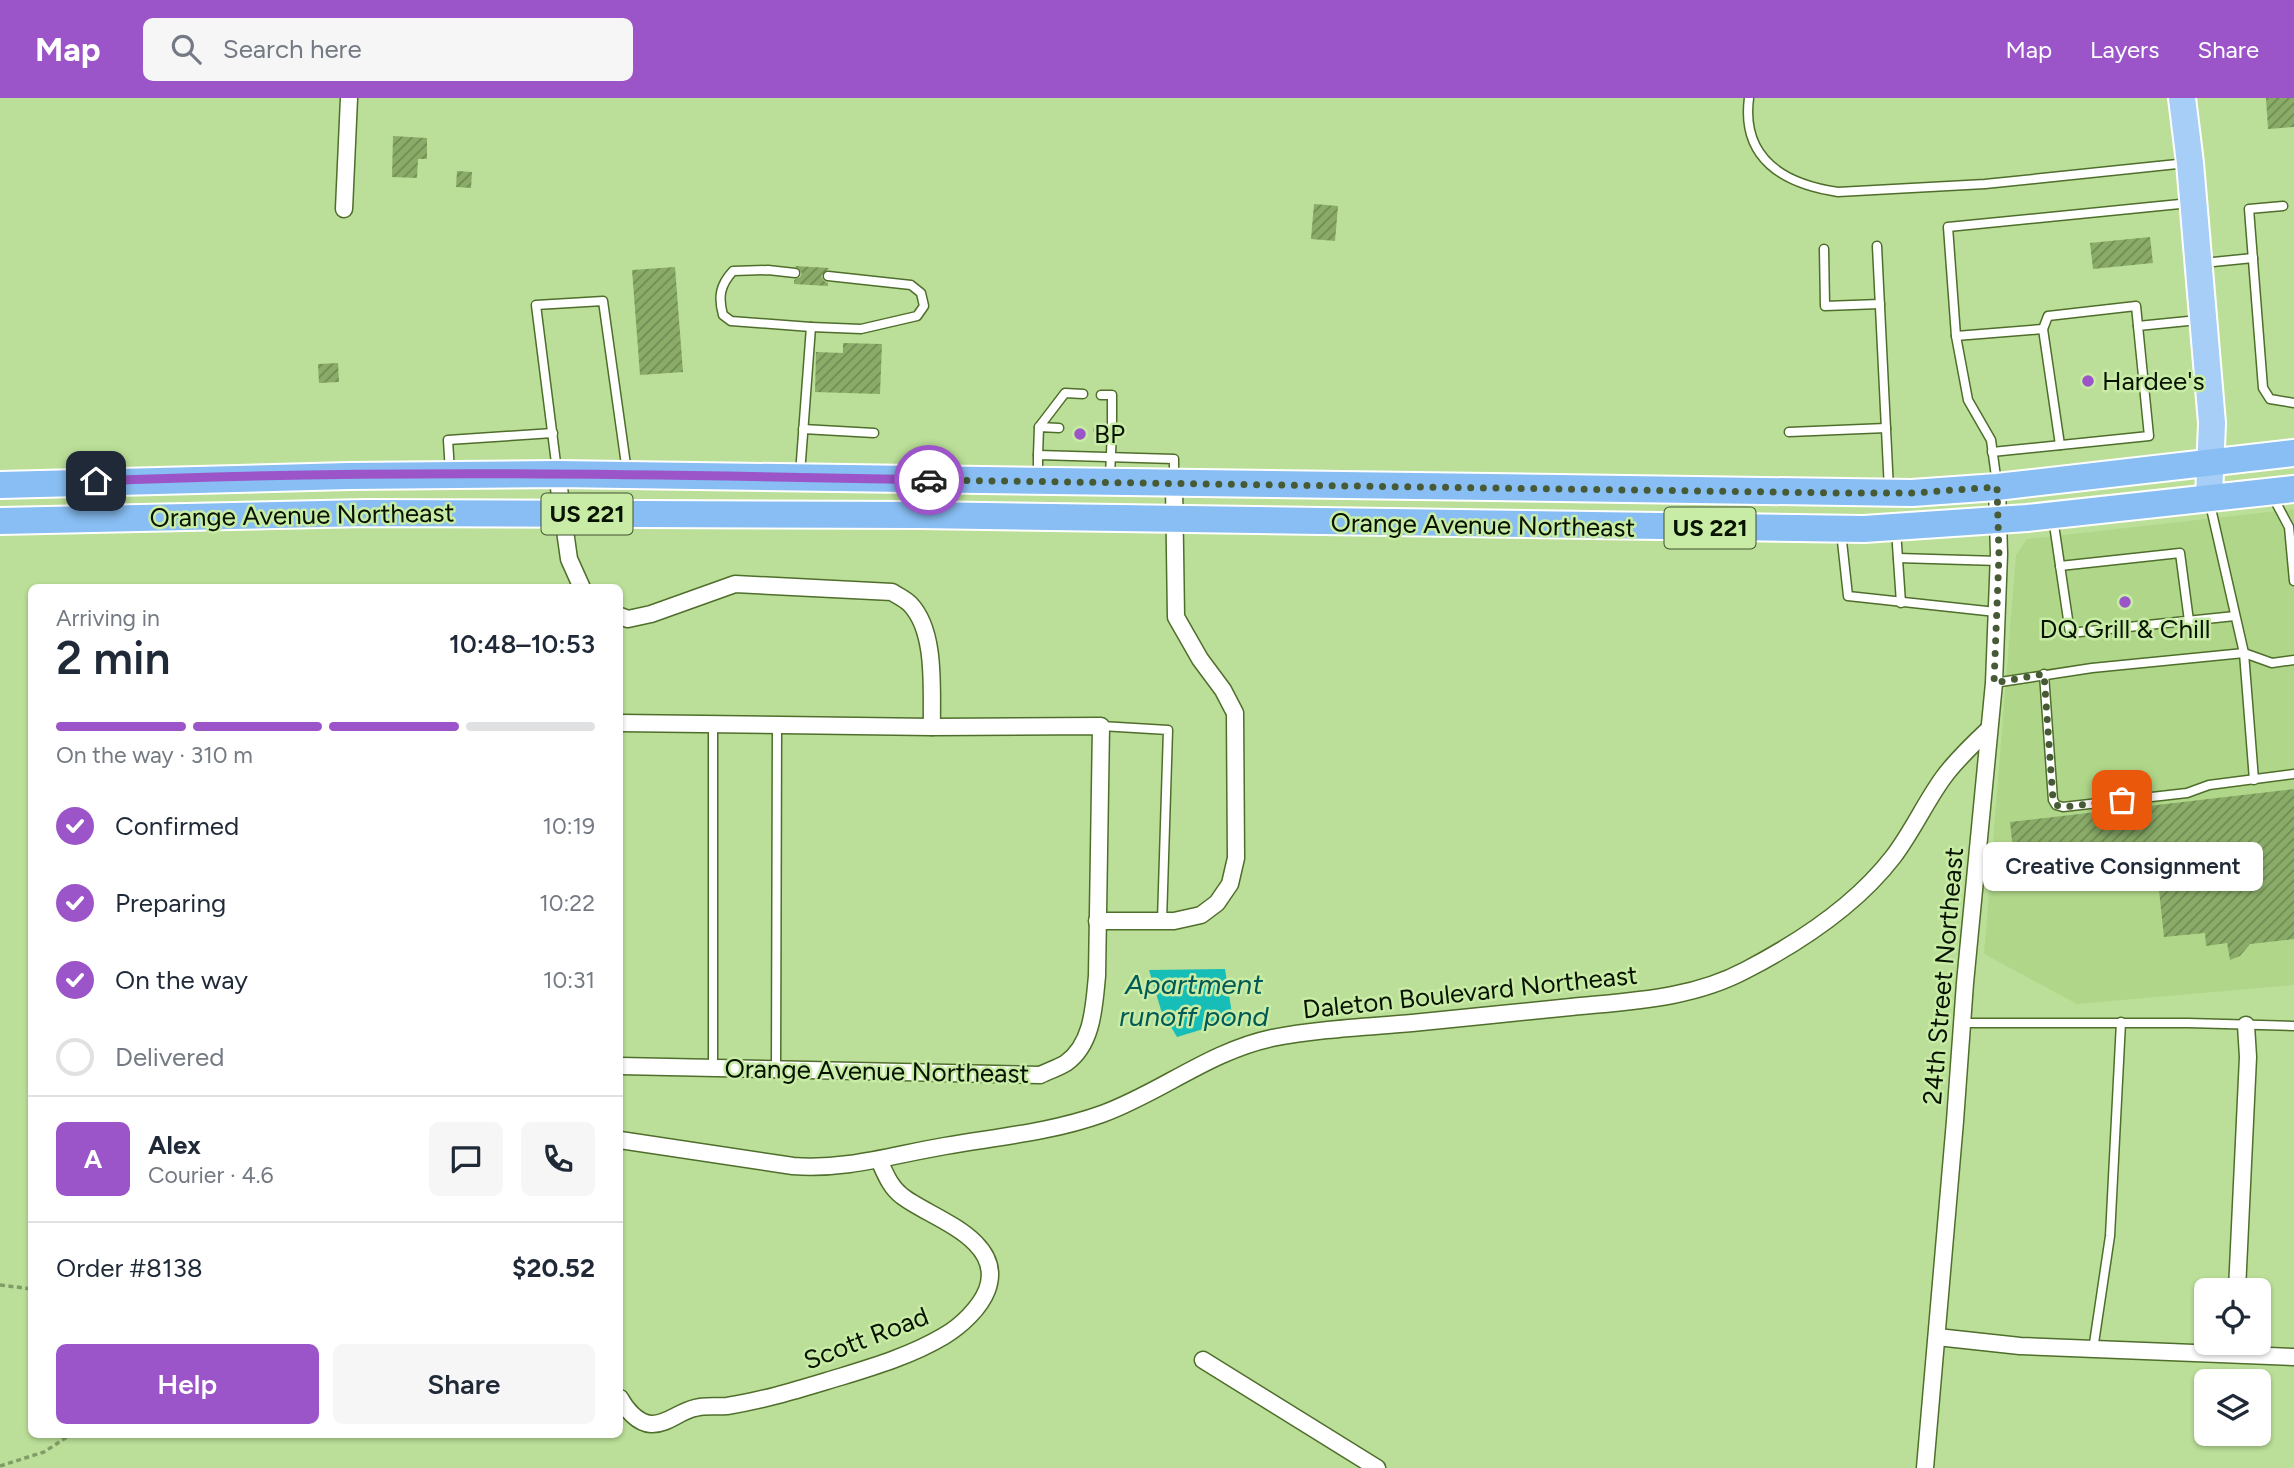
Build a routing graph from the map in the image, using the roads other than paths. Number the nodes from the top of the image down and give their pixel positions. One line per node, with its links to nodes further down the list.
1 (348, 98): 7 (street)
2 (1749, 98): 4 (lane)
3 (2182, 98): 4 (main road)
4 (2190, 163): 5 (main road)
5 (2193, 203): 11 (main road); 19 (lane)
6 (2283, 206): 10 (lane)
7 (344, 209)
8 (1877, 246): 14 (lane)
9 (1824, 249): 14 (lane)
10 (2253, 258): 11 (lane); 22 (lane)
11 (2199, 263): 15 (main road)
12 (795, 273): 17 (lane)
13 (828, 276): 17 (lane)
14 (1880, 304): 25 (lane)
15 (2204, 319): 16 (lane); 37 (main road)
16 (2138, 326): 18 (lane); 32 (lane)
17 (811, 327): 26 (lane)
18 (2043, 329): 19 (lane); 32 (lane)
19 (1956, 336): 33 (lane)
20 (1083, 394): 23 (lane)
21 (1101, 395): 28 (lane)
22 (2294, 403)
23 (1040, 427): 24 (lane); 35 (lane)
24 (1059, 428)
25 (1886, 428): 29 (lane); 48 (lane)
26 (803, 429): 31 (lane); 41 (lane)
27 (1099, 430): 28 (lane)
28 (1112, 430): 36 (lane)
29 (1789, 432)
30 (553, 433): 38 (lane); 39 (lane); 40 (lane)
31 (874, 433)
32 (2060, 445): 33 (lane)
33 (1992, 452): 46 (lane)
34 (2294, 453): 37 (highway, Orange Avenue Northeast / US 221)
35 (1038, 455): 36 (lane); 42 (lane)
36 (1111, 457): 43 (lane); 44 (lane)
37 (2210, 463): 46 (highway, Orange Avenue Northeast / US 221); 49 (main road)
38 (557, 474): 39 (highway, Orange Avenue Northeast / US 221); 40 (highway, Orange Avenue Northeast / US 221); 50 (street)
39 (450, 475): 45 (highway, Orange Avenue Northeast / US 221)
40 (627, 475): 41 (highway, Orange Avenue Northeast / US 221)
41 (800, 477): 42 (highway, Orange Avenue Northeast / US 221)
42 (1038, 482): 43 (highway, Orange Avenue Northeast / US 221)
43 (1110, 483): 44 (highway, Orange Avenue Northeast / US 221)
44 (1174, 484): 48 (highway, Orange Avenue Northeast / US 221); 52 (street)
45 (0, 485)
46 (1997, 487): 48 (highway, Orange Avenue Northeast / US 221); 53 (street, 24th Street Northeast)
47 (2282, 490): 49 (highway, Orange Avenue Northeast / US 221); 60 (lane)
48 (1889, 493)
49 (2209, 497): 51 (highway, Orange Avenue Northeast / US 221); 64 (lane)
50 (562, 514): 52 (highway, Orange Avenue Northeast / US 221); 54 (highway, Orange Avenue Northeast / US 221); 61 (street)
51 (2053, 515): 53 (highway, Orange Avenue Northeast / US 221); 59 (lane)
52 (1174, 520): 56 (highway, Orange Avenue Northeast / US 221); 80 (street)
53 (1999, 520): 55 (highway, Orange Avenue Northeast / US 221); 58 (street, 24th Street Northeast)
54 (0, 521)
55 (1896, 527): 56 (highway, Orange Avenue Northeast / US 221); 57 (lane)
56 (1841, 529): 62 (lane)
57 (1898, 558): 58 (lane); 62 (lane)
58 (1999, 561): 63 (street, 24th Street Northeast)
59 (2060, 566): 66 (lane); 66 (lane)
60 (2294, 581)
61 (580, 584)
62 (1901, 603): 63 (lane)
63 (1996, 612): 70 (street, 24th Street Northeast)
64 (2235, 616): 66 (lane); 67 (lane)
65 (623, 617): 75 (street)
66 (2189, 621)
67 (2244, 653): 68 (lane); 69 (lane); 78 (lane)
68 (2294, 660)
69 (2044, 674): 70 (lane); 78 (lane)
70 (1994, 683): 76 (street, 24th Street Northeast)
71 (623, 723): 72 (street)
72 (713, 724): 73 (street); 86 (lane)
73 (777, 725): 75 (street); 87 (lane)
74 (1101, 726): 75 (street); 79 (street, Orange Avenue Northeast); 80 (lane)
75 (932, 727)
76 (1989, 729): 82 (street, 24th Street Northeast); 89 (street, Daleton Boulevard Northeast)
77 (2294, 774): 78 (lane)
78 (2254, 780)
79 (1097, 921): 80 (street); 87 (street, Orange Avenue Northeast)
80 (1162, 921)
81 (2121, 1022): 82 (lane); 83 (lane); 93 (lane)
82 (1962, 1023): 91 (street, 24th Street Northeast)
83 (2246, 1026): 84 (lane); 90 (street)
84 (2294, 1026)
85 (623, 1066): 86 (street, Orange Avenue Northeast)
86 (713, 1068): 87 (street, Orange Avenue Northeast)
87 (776, 1069)
88 (623, 1140): 89 (street, Daleton Boulevard Northeast)
89 (879, 1160): 97 (street, Scott Road)
90 (2238, 1278)
91 (1937, 1338): 93 (street); 99 (street, 24th Street Northeast)
92 (2194, 1349): 93 (street)
93 (2093, 1350)
94 (2271, 1354): 95 (street)
95 (2294, 1357)
96 (1203, 1360): 98 (street)
97 (623, 1402)
98 (1377, 1468)
99 (1926, 1468)

